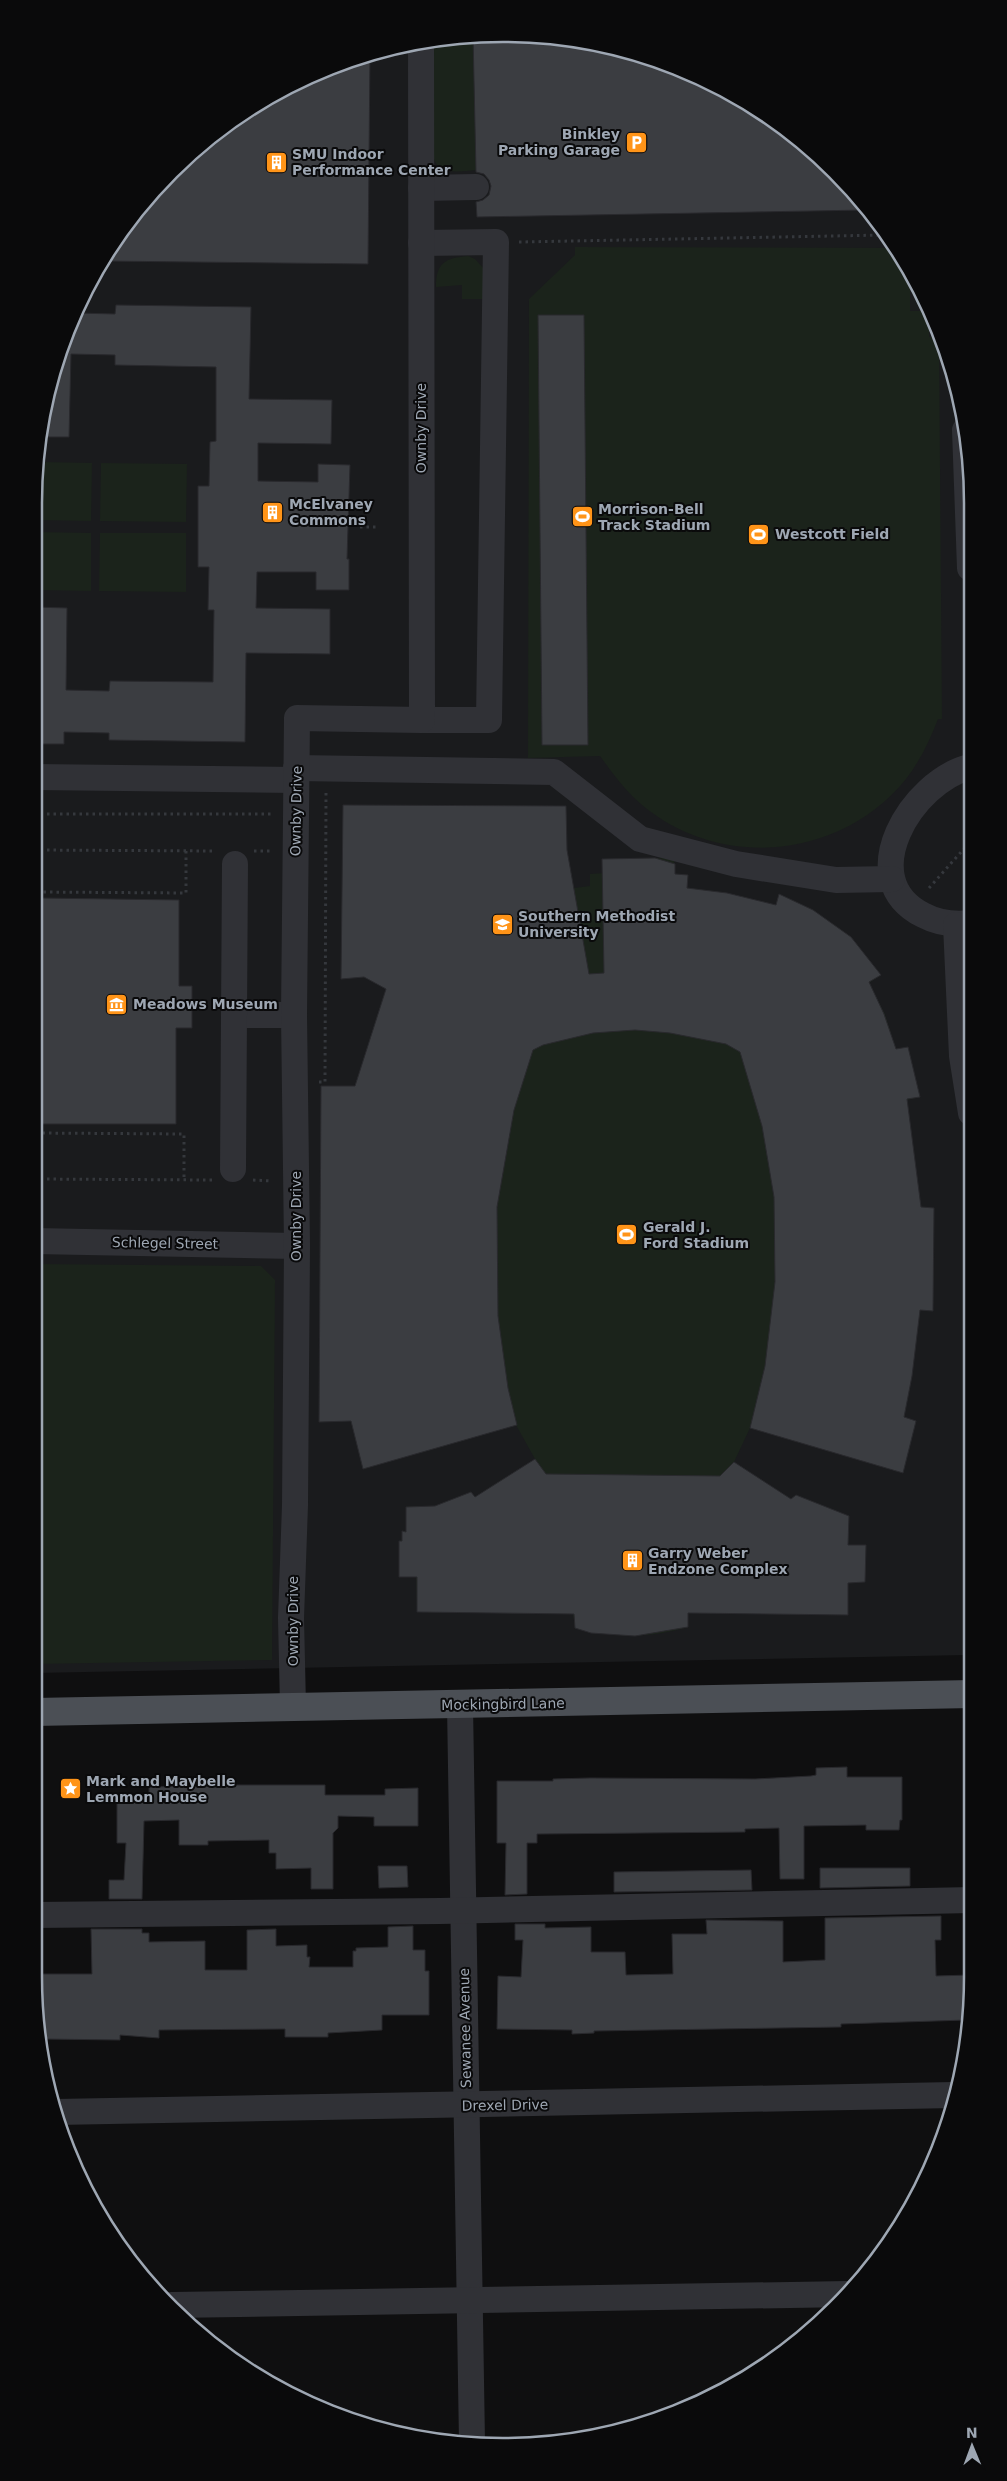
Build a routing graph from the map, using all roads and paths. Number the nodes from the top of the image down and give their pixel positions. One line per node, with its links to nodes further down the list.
1 (421, 50): 3 (street, Ownby Drive)
2 (476, 187): 3 (street)
3 (421, 188): 6 (street, Ownby Drive)
4 (878, 235): 5 (path)
5 (496, 242): 6 (street); 9 (street)
6 (421, 243): 9 (street, Ownby Drive)
7 (360, 527): 8 (path)
8 (376, 528)
9 (422, 720): 11 (street, Ownby Drive)
10 (964, 769): 20 (street)
11 (296, 774): 12 (street); 20 (street); 25 (street, Ownby Drive)
12 (42, 777)
13 (42, 814): 14 (path)
14 (277, 814)
15 (964, 849): 22 (path)
16 (42, 850): 17 (path)
17 (186, 851): 19 (path); 21 (path)
18 (280, 851): 19 (path)
19 (237, 855): 24 (street)
20 (892, 879): 23 (street)
21 (42, 892)
22 (926, 892)
23 (963, 924): 26 (street)
24 (234, 1015): 25 (street); 28 (street)
25 (294, 1015): 33 (street, Ownby Drive)
26 (964, 1069)
27 (42, 1133): 30 (path)
28 (234, 1177): 30 (path); 31 (path)
29 (42, 1179): 30 (path)
30 (184, 1180)
31 (278, 1181)
32 (42, 1241): 33 (street, Schlegel Street)
33 (297, 1246): 36 (street, Ownby Drive)
34 (964, 1694): 35 (main road, Mockingbird Lane)
35 (460, 1705): 36 (main road, Mockingbird Lane); 39 (street, Sewanee Avenue)
36 (293, 1706): 37 (main road, Mockingbird Lane)
37 (42, 1712)
38 (964, 1900): 39 (street)
39 (463, 1911): 40 (street); 42 (street, Sewanee Avenue)
40 (42, 1915)
41 (949, 2096): 42 (street, Drexel Drive)
42 (466, 2106): 43 (street, Drexel Drive); 45 (street, Sewanee Avenue)
43 (63, 2112)
44 (837, 2294): 45 (street)
45 (470, 2300): 46 (street); 47 (street, Sewanee Avenue)
46 (180, 2305)
47 (472, 2438)

